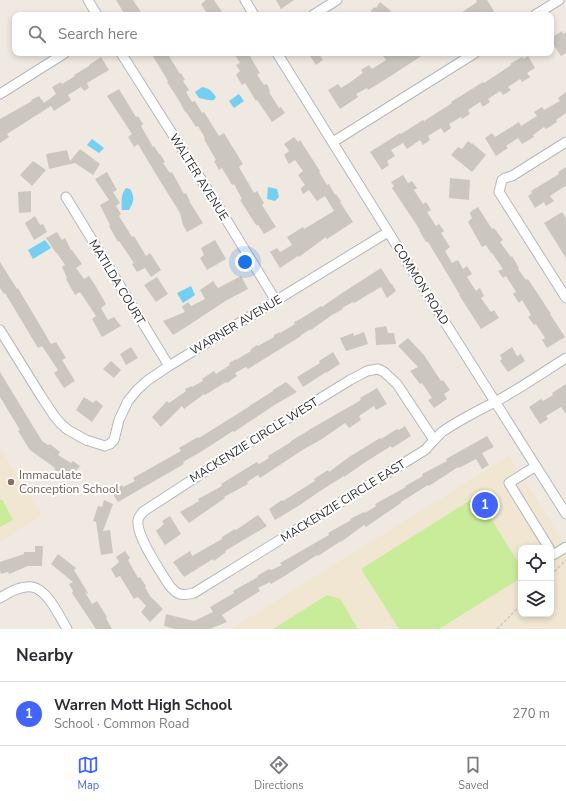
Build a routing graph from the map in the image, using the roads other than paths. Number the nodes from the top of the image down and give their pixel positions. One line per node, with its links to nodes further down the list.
1 (88, 0): 5 (street)
2 (244, 0): 6 (street)
3 (337, 0): 7 (street)
4 (559, 0): 8 (street)
5 (95, 12)
6 (252, 12)
7 (318, 12)
8 (540, 12)
9 (60, 56): 13 (street)
10 (123, 56): 19 (street, WALTER AVENUE)
11 (279, 56): 14 (street, COMMON ROAD)
12 (470, 56): 14 (street)
13 (0, 94)
14 (333, 142): 17 (street, COMMON ROAD)
15 (566, 142): 18 (street)
16 (66, 197): 22 (street, MATILDA COURT)
17 (388, 232): 19 (street, WARNER AVENUE); 23 (street, COMMON ROAD)
18 (566, 298)
19 (276, 301): 22 (street, WARNER AVENUE)
20 (0, 330): 22 (street, WARNER AVENUE)
21 (566, 358): 23 (street, MACKENZIE CIRCLE EAST)
22 (169, 366)
23 (495, 401): 24 (street, MACKENZIE CIRCLE EAST); 25 (street, COMMON ROAD)
24 (434, 440): 32 (street, MACKENZIE CIRCLE EAST); 32 (street, MACKENZIE CIRCLE WEST)
25 (536, 466): 27 (street, COMMON ROAD); 29 (street)
26 (566, 495): 27 (street)
27 (558, 501): 28 (street, COMMON ROAD)
28 (566, 514)
29 (547, 545)
30 (566, 547): 31 (street)
31 (554, 554)
32 (186, 595)
33 (0, 598): 34 (street)
34 (67, 629)

